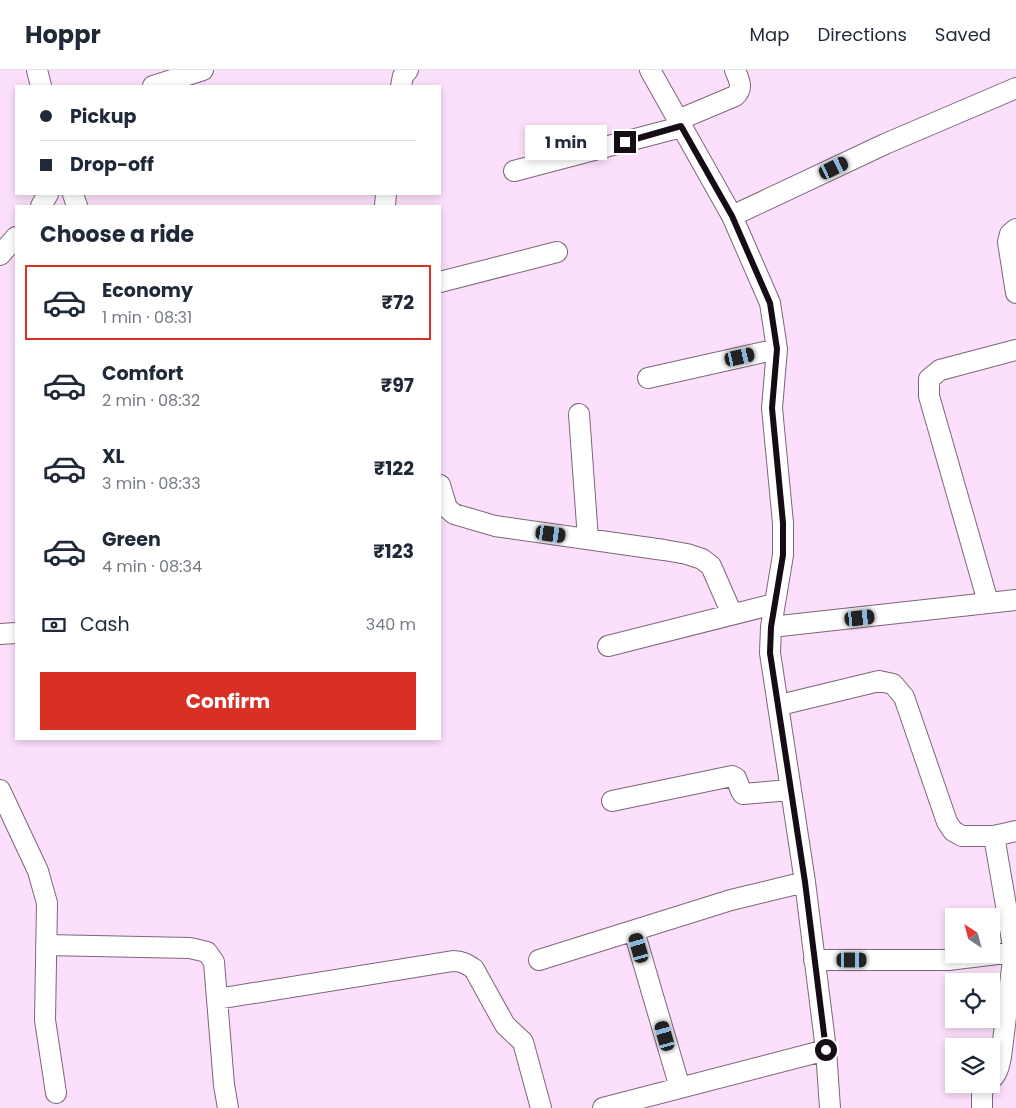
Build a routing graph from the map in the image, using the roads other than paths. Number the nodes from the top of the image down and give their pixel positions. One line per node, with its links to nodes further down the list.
1 (37, 70): 5 (street)
2 (203, 70): 6 (street)
3 (650, 70): 8 (street)
4 (735, 70): 8 (street)
5 (42, 85)
6 (156, 85)
7 (1016, 88): 10 (street)
8 (679, 123): 9 (street); 10 (street)
9 (514, 171)
10 (732, 216): 17 (street)
11 (1016, 229): 16 (street)
12 (15, 237): 14 (street)
13 (557, 252): 15 (street)
14 (0, 255)
15 (441, 282)
16 (1015, 286)
17 (777, 349): 19 (street); 25 (street)
18 (1016, 350): 24 (street)
19 (648, 378)
20 (580, 414): 22 (street)
21 (441, 489): 22 (street)
22 (588, 539): 26 (street)
23 (1016, 600): 24 (street)
24 (988, 602): 27 (street)
25 (774, 604): 26 (street); 27 (street)
26 (732, 614): 30 (street)
27 (771, 627): 31 (street)
28 (15, 633): 29 (street)
29 (0, 634)
30 (608, 646)
31 (778, 704): 33 (street); 36 (street)
32 (0, 790): 39 (street)
33 (790, 790): 34 (street); 37 (street)
34 (612, 800)
35 (1016, 831): 36 (street)
36 (994, 836): 40 (street)
37 (805, 882): 38 (street); 42 (street)
38 (634, 931): 41 (street); 46 (street)
39 (46, 945): 43 (street); 47 (street)
40 (1014, 952): 42 (street); 45 (street)
41 (539, 960)
42 (814, 960): 44 (street)
43 (217, 999): 49 (street); 50 (street)
44 (826, 1050): 46 (street); 52 (street)
45 (1000, 1061)
46 (680, 1088): 51 (street)
47 (56, 1093)
48 (982, 1093): 53 (street)
49 (228, 1108)
50 (540, 1108)
51 (603, 1108)
52 (830, 1108)
53 (982, 1108)

